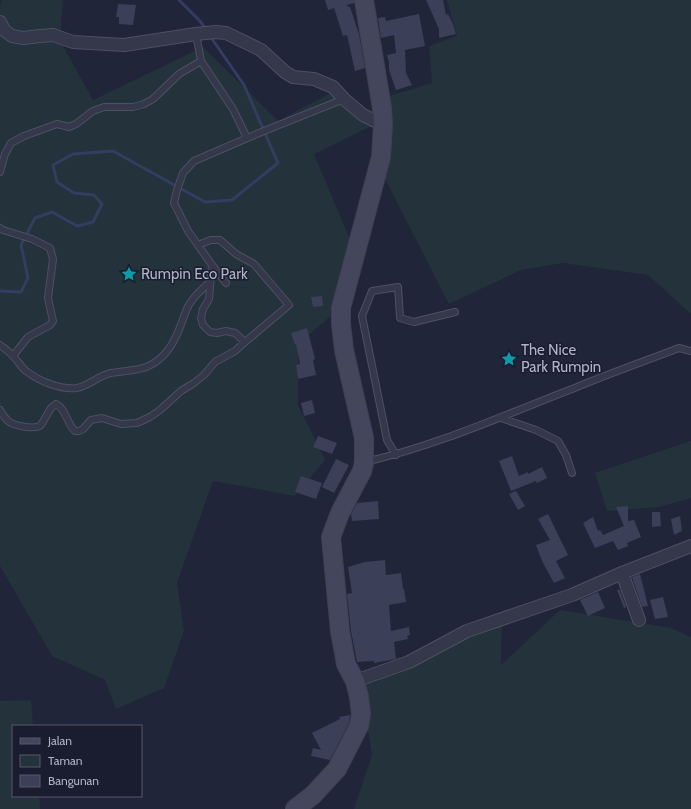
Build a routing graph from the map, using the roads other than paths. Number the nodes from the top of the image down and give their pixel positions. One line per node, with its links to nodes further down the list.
1 (364, 0): 6 (main road)
2 (0, 22): 3 (street)
3 (199, 34): 4 (lane); 5 (street)
4 (201, 61): 7 (lane); 8 (lane)
5 (344, 99): 6 (street); 7 (lane)
6 (383, 125): 22 (main road)
7 (247, 138): 10 (lane)
8 (0, 172)
9 (0, 228): 18 (lane)
10 (198, 245): 11 (lane); 15 (lane)
11 (212, 265): 12 (lane); 13 (lane)
12 (209, 283): 15 (lane); 18 (lane)
13 (226, 283)
14 (455, 312): 21 (lane)
15 (244, 342): 19 (lane)
16 (0, 345): 18 (lane)
17 (691, 351): 20 (lane)
18 (13, 356)
19 (0, 410)
20 (501, 418): 21 (lane); 23 (lane)
21 (396, 455): 22 (lane)
22 (364, 463): 27 (main road)
23 (572, 473)
24 (691, 546): 25 (street)
25 (622, 573): 26 (street); 27 (street)
26 (639, 620)
27 (355, 681): 28 (main road)
28 (295, 809)

